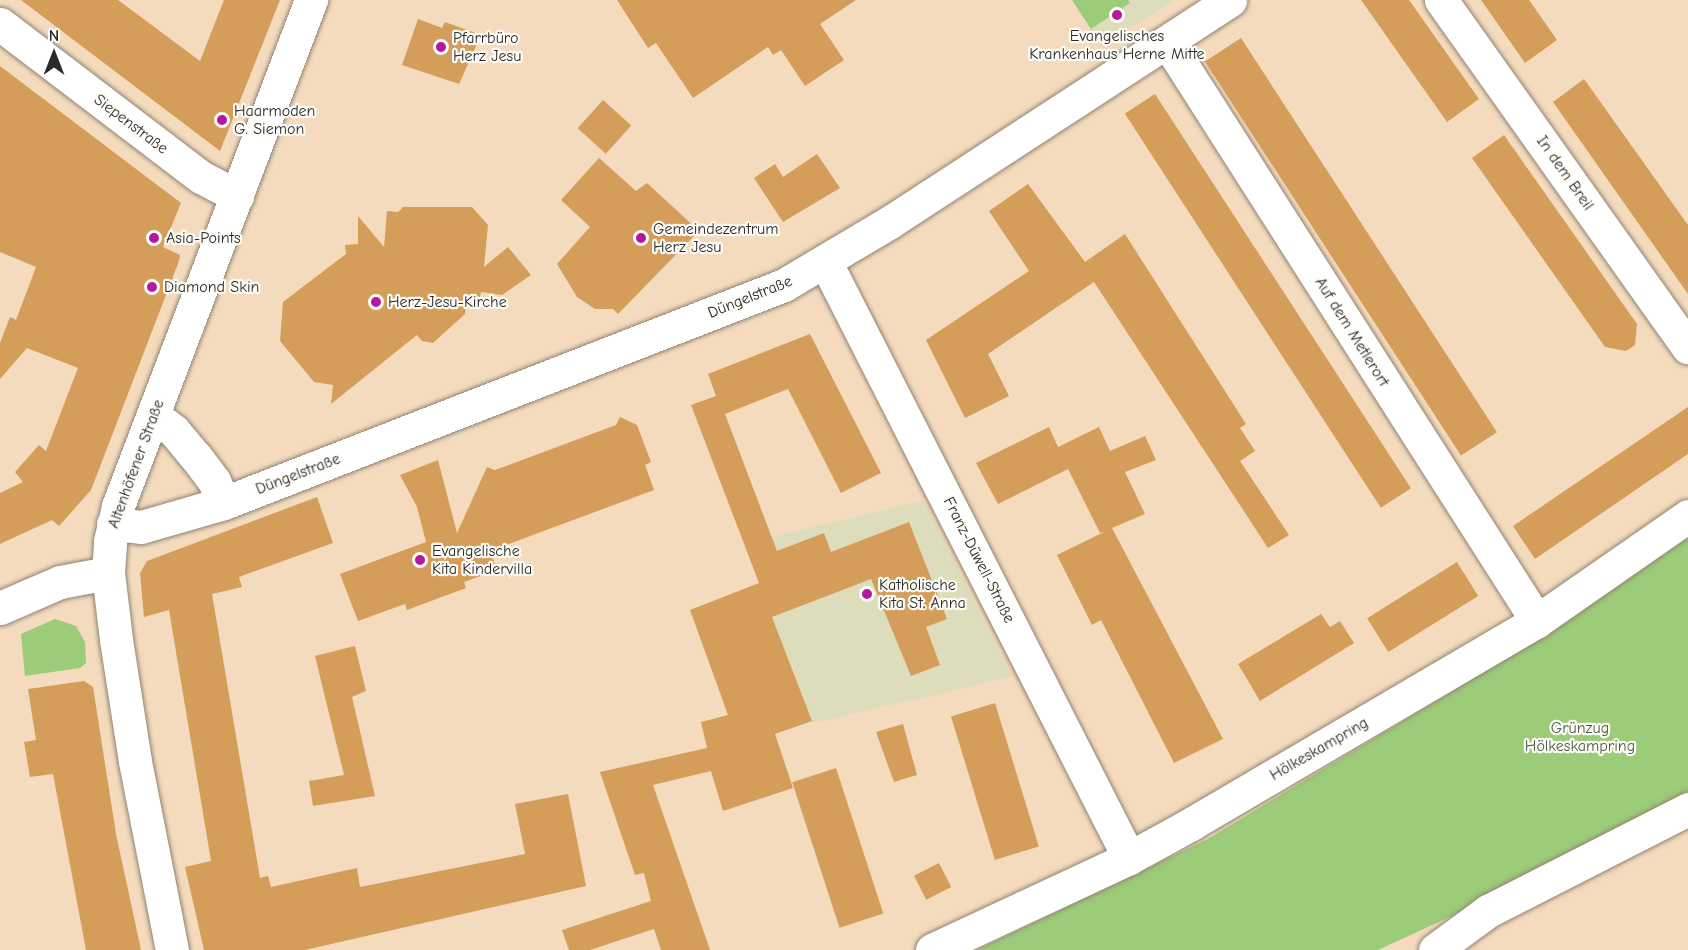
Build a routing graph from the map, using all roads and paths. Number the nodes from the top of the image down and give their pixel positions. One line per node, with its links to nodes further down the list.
1 (312, 0): 6 (street, Altenhöfener Straße)
2 (1230, 0): 5 (street, Düngelstraße)
3 (1441, 0): 8 (street, In dem Breil)
4 (0, 24): 6 (street, Siepenstraße)
5 (1168, 43): 7 (street, Düngelstraße); 15 (street, Auf dem Metlerort)
6 (237, 196): 9 (street, Altenhöfener Straße)
7 (826, 263): 10 (street, Düngelstraße); 17 (street, Franz-Düwell-Straße)
8 (1688, 347)
9 (153, 415): 10 (street); 12 (street, Altenhöfener Straße)
10 (224, 502): 12 (street, Düngelstraße)
11 (1688, 516): 15 (street, Hölkeskampring)
12 (112, 524): 13 (street, Altenhöfener Straße)
13 (108, 573): 14 (street); 18 (street, Altenhöfener Straße)
14 (0, 608)
15 (1537, 621): 17 (street, Hölkeskampring)
16 (1688, 809): 20 (street)
17 (1129, 858): 19 (street, Hölkeskampring)
18 (172, 950)
19 (932, 950)
20 (1435, 950)

